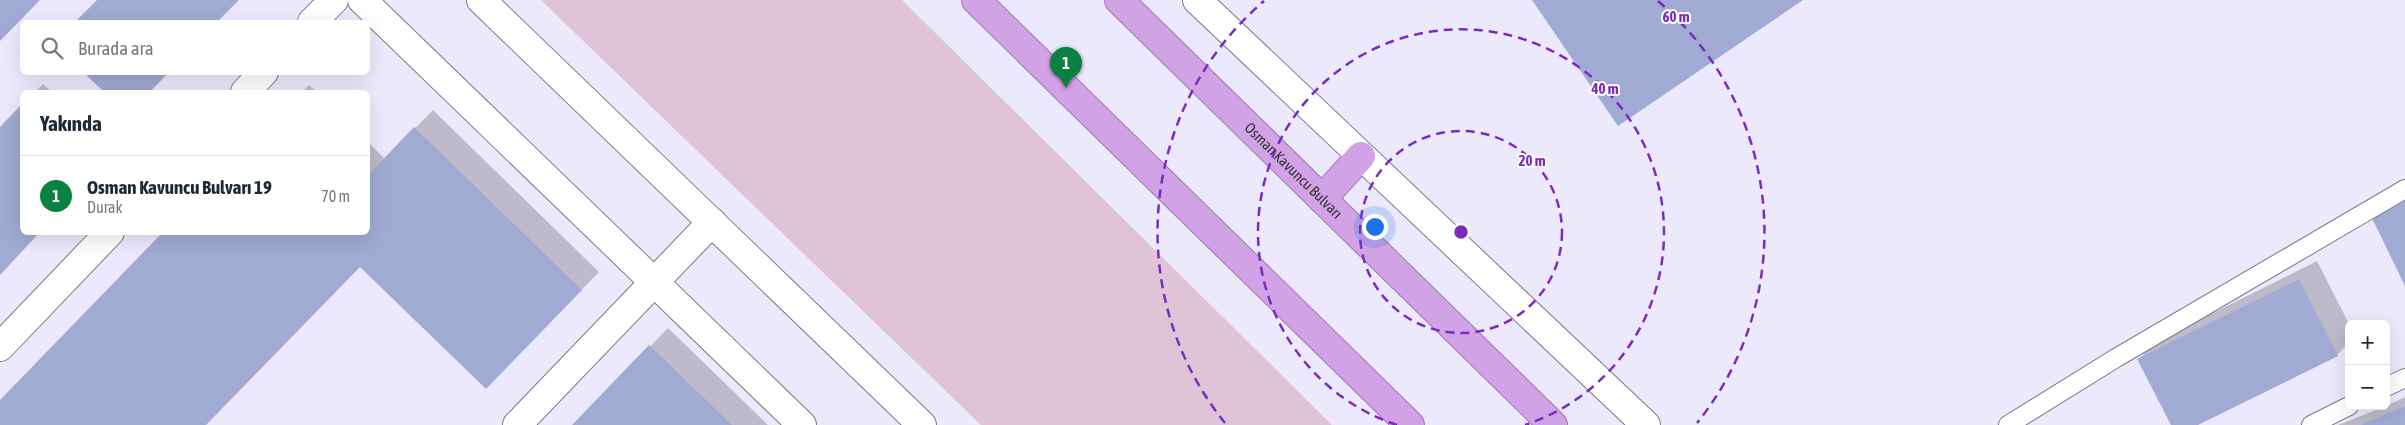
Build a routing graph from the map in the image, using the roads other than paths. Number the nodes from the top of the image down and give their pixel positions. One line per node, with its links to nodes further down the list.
1 (334, 0): 7 (street)
2 (362, 0): 15 (street)
3 (481, 0): 13 (street)
4 (976, 0): 23 (highway)
5 (1119, 0): 12 (highway, Osman Kavuncu Bulvarı)
6 (1197, 0): 10 (street)
7 (314, 20)
8 (261, 75): 9 (street)
9 (247, 90)
10 (1361, 156): 12 (highway); 25 (street)
11 (2405, 189): 26 (lane)
12 (1322, 199): 24 (highway, Osman Kavuncu Bulvarı)
13 (712, 222): 15 (street); 22 (street)
14 (107, 235): 16 (street)
15 (654, 282): 20 (street); 21 (street)
16 (0, 347)
17 (2405, 378): 18 (lane)
18 (2390, 385)
19 (2345, 408): 27 (lane)
20 (517, 425)
21 (802, 425)
22 (922, 425)
23 (1410, 425)
24 (1553, 425)
25 (1646, 425)
26 (2008, 425)
27 (2311, 425)

